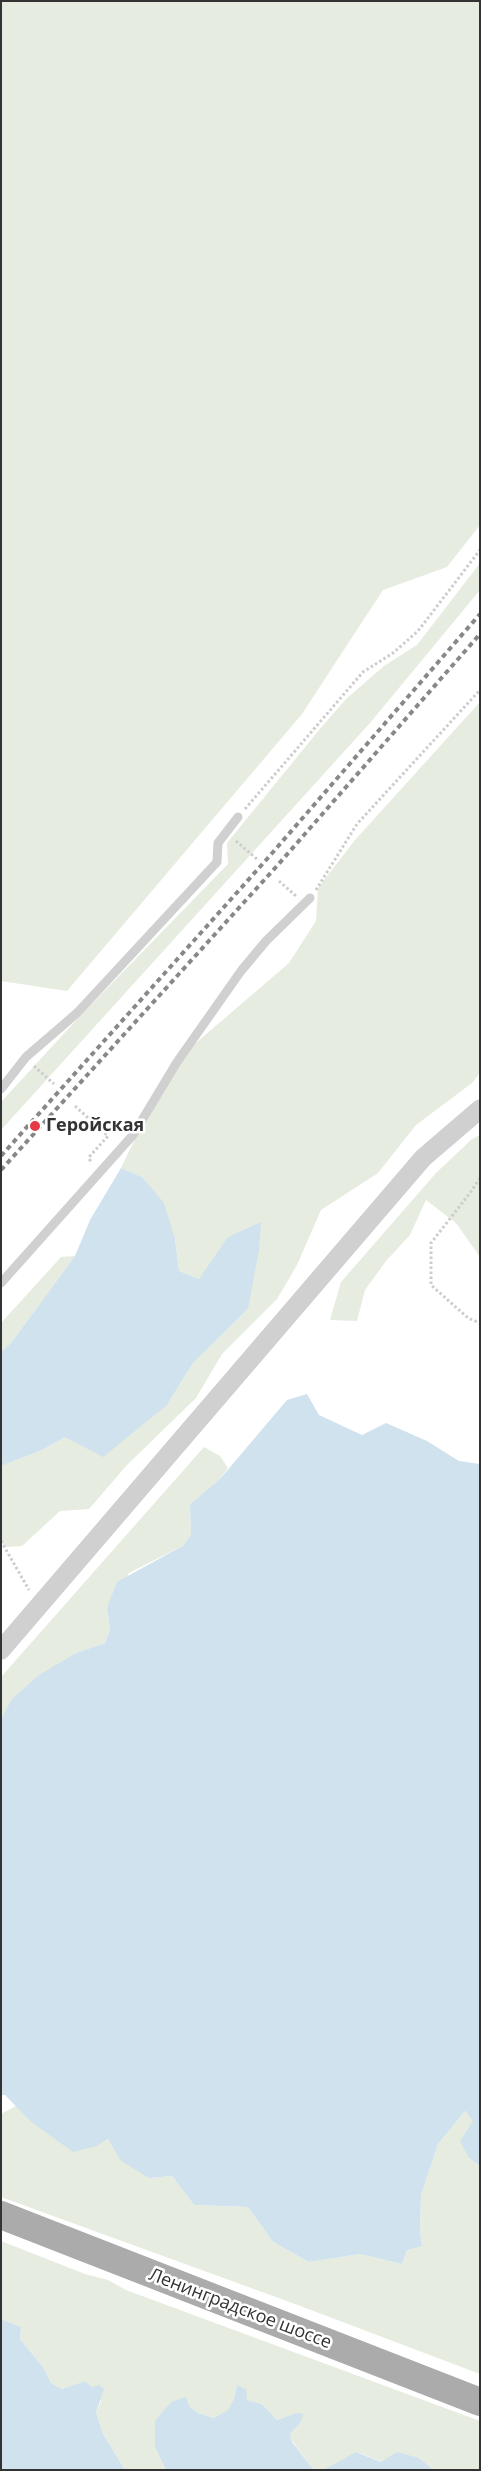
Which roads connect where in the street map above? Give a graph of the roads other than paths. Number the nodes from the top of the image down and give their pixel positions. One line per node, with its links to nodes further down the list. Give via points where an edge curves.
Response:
1 (238, 817): 3 (lane, via 218,843 217,862 77,1013 26,1057)
2 (310, 898): 5 (lane, via 241,970 177,1062 133,1135)
3 (1, 1089)
4 (480, 1109): 6 (street, via 423,1158)
5 (1, 1283)
6 (1, 1650)
7 (1, 2215): 8 (main road, Ленинградское шоссе)
8 (480, 2402)

